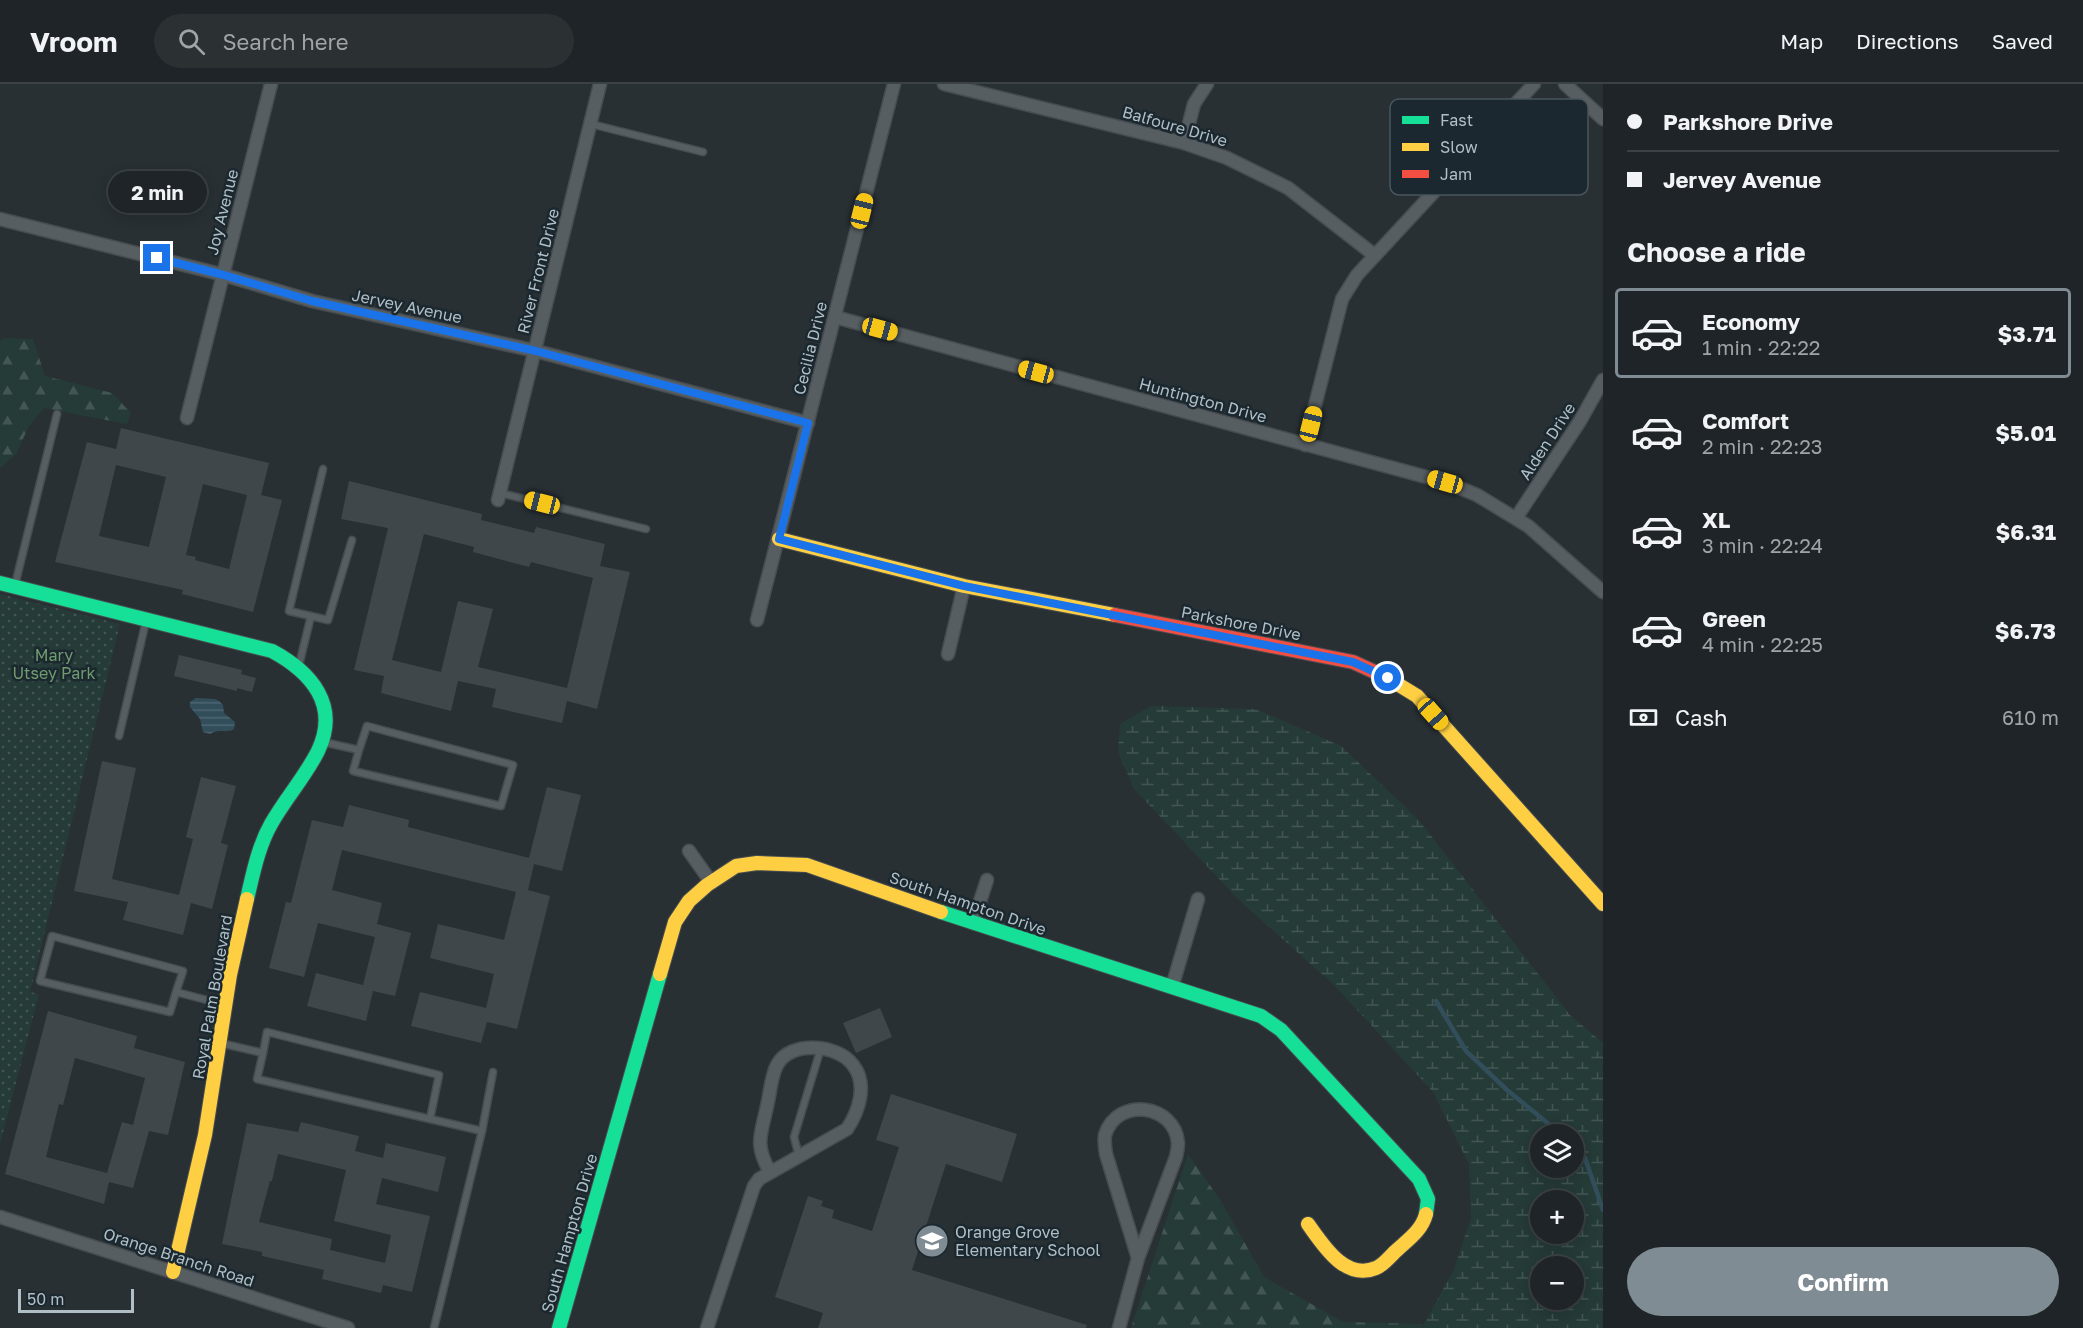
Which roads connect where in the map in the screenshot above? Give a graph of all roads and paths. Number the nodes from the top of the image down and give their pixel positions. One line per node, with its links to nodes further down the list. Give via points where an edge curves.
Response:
1 (270, 84): 18 (street, Joy Avenue)
2 (600, 84): 12 (street, River Front Drive)
3 (894, 84): 19 (street, Cecilia Drive)
4 (944, 84): 13 (street, Balfoure Drive)
5 (1207, 84): 13 (street, via 1194,104)
6 (1534, 84): 8 (street)
7 (1565, 84): 9 (street)
8 (1520, 99)
9 (1581, 99)
10 (1588, 105): 11 (street)
11 (1603, 119)
12 (591, 124): 14 (lane); 20 (street, River Front Drive)
13 (1184, 143): 17 (street, Balfoure Drive, via 1227,158 1288,188)
14 (703, 152)
15 (1429, 195): 17 (street)
16 (0, 219): 18 (street, Jervey Avenue)
17 (1373, 254): 25 (street, via 1342,299)
18 (224, 275): 20 (street, Jervey Avenue, via 312,301); 23 (street, Joy Avenue)
19 (835, 317): 24 (street, Cecilia Drive); 25 (street, Huntington Drive)
20 (536, 351): 24 (street, Jervey Avenue); 27 (street, River Front Drive)
21 (1603, 380): 28 (street, Alden Drive)
22 (57, 414): 34 (lane)
23 (187, 418)
24 (808, 423): 30 (street, Cecilia Drive)
25 (1305, 445): 28 (street, Huntington Drive, via 1445,482)
26 (323, 469): 36 (lane, via 289,611)
27 (499, 496): 29 (lane)
28 (1516, 518): 35 (street, Huntington Drive)
29 (646, 529)
30 (779, 539): 33 (street, Parkshore Drive); 38 (street, Cecilia Drive)
31 (352, 540): 36 (lane, via 328,620)
32 (0, 583): 34 (street, Royal Palm Boulevard)
33 (964, 586): 39 (street); 48 (street, Parkshore Drive, via 1353,662 1388,678 1417,696)
34 (15, 587): 37 (street, Royal Palm Boulevard)
35 (1603, 592)
36 (311, 616): 40 (lane)
37 (146, 620): 40 (street, Royal Palm Boulevard, via 272,651); 41 (lane)
38 (757, 620)
39 (948, 654)
40 (299, 668): 42 (street, Royal Palm Boulevard, via 319,695 326,717)
41 (119, 736)
42 (322, 741): 43 (lane); 52 (street, Royal Palm Boulevard, via 263,839 234,951)
43 (359, 750): 43 (lane, via 353,771 501,806 513,765 367,726)
44 (689, 851): 46 (street)
45 (987, 880): 49 (street)
46 (711, 882): 49 (street, South Hampton Drive, via 736,866 757,862 807,865); 67 (street, South Hampton Drive, via 689,901 675,922)
47 (1198, 898): 50 (street)
48 (1603, 904)
49 (973, 923): 50 (street, South Hampton Drive)
50 (1172, 987): 62 (street, South Hampton Drive, via 1261,1016 1281,1030 1419,1179 1428,1199 1426,1217 1418,1231 1377,1268 1361,1270 1346,1266 1326,1249)
51 (176, 992): 51 (lane, via 170,1012 40,981 52,936 183,971); 52 (lane)
52 (226, 1005): 53 (street, Royal Palm Boulevard)
53 (220, 1043): 55 (lane); 64 (street, Royal Palm Boulevard, via 205,1135)
54 (821, 1048): 59 (lane, via 794,1137); 59 (street, via 853,1064 860,1080 861,1098 848,1129); 60 (street, via 797,1049 776,1066 759,1143)
55 (263, 1053): 57 (lane, via 257,1079); 57 (lane, via 267,1032 440,1075)
56 (493, 1072): 58 (lane)
57 (430, 1119): 58 (lane)
58 (482, 1131): 66 (lane)
59 (799, 1155): 60 (street)
60 (770, 1172): 68 (street, via 754,1186)
61 (0, 1217): 64 (street, Orange Branch Road)
62 (1308, 1224)
63 (1138, 1258): 63 (street, via 1178,1143 1175,1132 1158,1114 1131,1109 1110,1124 1104,1137); 69 (street)
64 (173, 1272): 65 (street, Orange Branch Road)
65 (348, 1328)
66 (434, 1328)
67 (559, 1328)
68 (708, 1328)
69 (1119, 1328)

